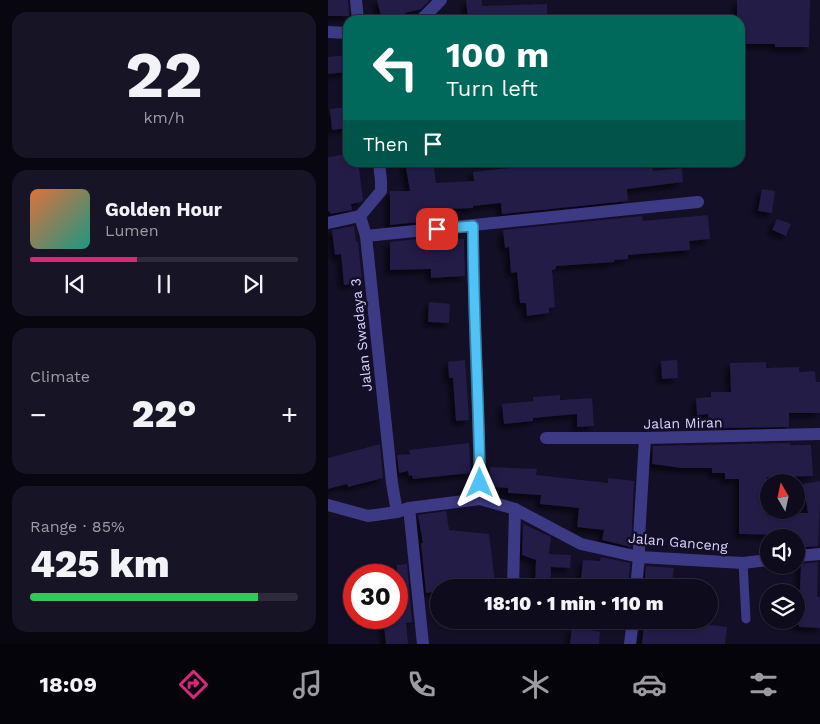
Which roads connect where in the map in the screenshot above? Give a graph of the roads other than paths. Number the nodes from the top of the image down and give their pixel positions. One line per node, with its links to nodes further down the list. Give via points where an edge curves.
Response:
1 (356, 0): 3 (street)
2 (441, 0): 4 (street)
3 (358, 15)
4 (426, 15)
5 (328, 32): 6 (street)
6 (343, 33)
7 (380, 167): 9 (street, via 381,191)
8 (698, 202): 11 (street)
9 (360, 216): 10 (street); 12 (street, Jalan Swadaya 3)
10 (328, 223)
11 (473, 226): 12 (street); 16 (street)
12 (366, 236): 19 (street, Jalan Swadaya 3, via 391,473)
13 (820, 434): 15 (street, Jalan Miran)
14 (546, 438): 15 (street, Jalan Miran)
15 (645, 438): 22 (street)
16 (480, 499): 18 (street, Jalan Ganceng); 19 (street, Jalan Ganceng)
17 (328, 504): 19 (street, Jalan Ganceng, via 368,516)
18 (514, 508): 22 (street, Jalan Ganceng, via 581,544); 25 (street)
19 (403, 510): 29 (street, Jalan Swadaya 3)
20 (820, 554): 21 (street)
21 (805, 555)
22 (640, 556): 24 (street, Jalan Ganceng); 26 (street)
23 (760, 561): 24 (street, Jalan Ganceng)
24 (743, 563): 27 (lane)
25 (513, 579)
26 (637, 579)
27 (746, 619)
28 (632, 629): 30 (street)
29 (423, 644)
30 (630, 644)

